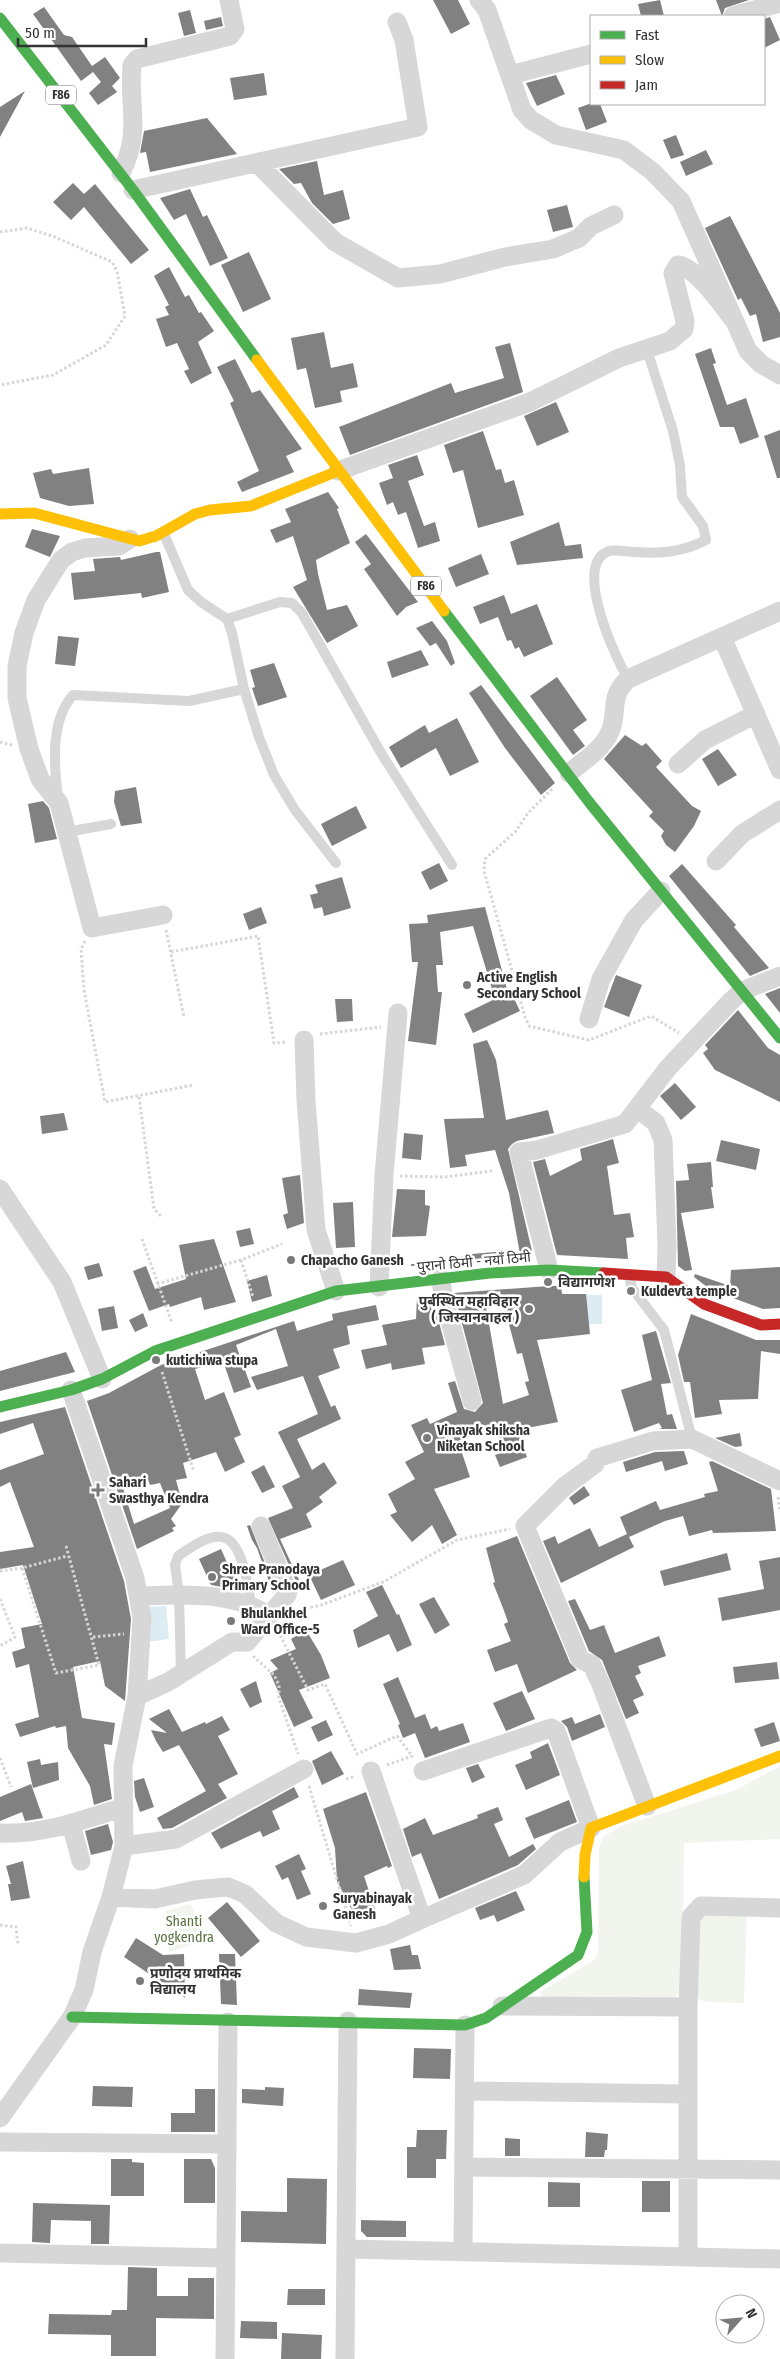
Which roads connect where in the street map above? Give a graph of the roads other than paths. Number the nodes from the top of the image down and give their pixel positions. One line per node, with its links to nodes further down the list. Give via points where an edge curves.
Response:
1 (229, 0): 10 (street, via 235,29 230,36 138,59 132,65 134,136 131,154)
2 (479, 0): 8 (street, via 487,10)
3 (780, 3): 4 (street)
4 (737, 15)
5 (0, 18): 10 (main road, F86)
6 (397, 22): 9 (street, via 404,40 418,127)
7 (590, 54): 8 (street)
8 (510, 75): 13 (street, via 522,110 540,127 556,135 624,150 671,189 681,201)
9 (257, 162): 11 (street); 12 (street, via 335,242 398,278 440,274 560,247)
10 (121, 174): 11 (main road, F86)
11 (133, 190): 16 (main road, F86)
12 (614, 215)
13 (732, 318): 14 (street, via 709,288 684,266 678,265 673,273 683,305 684,329 670,341); 15 (street, via 748,350 761,364)
14 (646, 347): 16 (street, via 530,402); 23 (lane, via 673,432 682,497 703,526 706,540 664,554 610,550 598,558 593,571 596,596 610,641)
15 (780, 375)
16 (338, 471): 18 (main road, via 251,506 204,511); 28 (main road, F86)
17 (0, 514): 19 (main road, via 34,513)
18 (163, 533): 19 (main road, via 150,540); 21 (lane, via 188,590)
19 (130, 539): 29 (street, via 119,546 85,548 61,560 36,600 24,633 17,666 17,698 40,779)
20 (780, 611): 22 (street)
21 (227, 619): 24 (lane); 35 (lane, via 280,602 292,603 302,613 381,752)
22 (722, 636): 23 (street); 25 (street)
23 (628, 679): 28 (street, via 616,694 610,731 602,745)
24 (244, 689): 29 (lane, via 189,701 73,695 67,702 56,737 54,769); 34 (lane, via 274,775 295,810)
25 (756, 714): 26 (street, via 705,740); 27 (street)
26 (678, 764)
27 (780, 770)
28 (569, 773): 36 (main road, F86)
29 (59, 803): 32 (street)
30 (780, 810): 33 (street, via 747,830)
31 (112, 824): 32 (lane)
32 (67, 832): 37 (street, via 92,928)
33 (716, 861)
34 (336, 863)
35 (452, 865)
36 (661, 891): 39 (main road, F86); 41 (street, via 634,920 601,979)
37 (163, 915)
38 (780, 976): 39 (street)
39 (742, 991): 42 (main road, F86); 44 (street, via 691,1041)
40 (398, 1019): 50 (street, via 384,1175)
41 (589, 1019)
42 (780, 1038)
43 (304, 1040): 51 (street, via 316,1230)
44 (638, 1109): 46 (street, via 625,1124 537,1150 519,1152); 48 (street, via 656,1123 662,1140)
45 (0, 1189): 53 (street, via 62,1282)
46 (549, 1270): 47 (main road, पुरानो ठिमी - नयाँ ठिमी); 49 (main road, पुरानो ठिमी - नयाँ ठिमी)
47 (629, 1275): 48 (main road, पुरानो ठिमी - नयाँ ठिमी); 57 (lane, via 632,1288 664,1330)
48 (666, 1277): 52 (main road, via 704,1304 761,1326)
49 (441, 1279): 50 (main road, पुरानो ठिमी - नयाँ ठिमी); 55 (street)
50 (379, 1287): 51 (main road, पुरानो ठिमी - नयाँ ठिमी)
51 (336, 1292): 53 (main road, पुरानो ठिमी - नयाँ ठिमी, via 155,1351)
52 (780, 1324)
53 (102, 1379): 54 (main road, पुरानो ठिमी - नयाँ ठिमी)
54 (71, 1390): 56 (main road, पुरानो ठिमी - नयाँ ठिमी); 61 (street, via 135,1578)
55 (472, 1400)
56 (0, 1407)
57 (692, 1439): 58 (street); 70 (street, via 653,1441 598,1458 525,1526 580,1659 592,1666 600,1682)
58 (780, 1481)
59 (261, 1526): 63 (street, via 288,1591)
60 (179, 1595): 61 (street); 62 (street, via 205,1596); 62 (lane, via 175,1565 178,1556 211,1538 222,1537 235,1547 246,1572); 64 (lane)
61 (138, 1596): 65 (street, via 142,1633)
62 (251, 1606): 63 (street)
63 (272, 1621): 64 (street, via 247,1642 232,1642)
64 (181, 1674): 65 (street)
65 (137, 1696): 71 (street, via 123,1766)
66 (780, 1756): 70 (main road, via 736,1777)
67 (304, 1769): 75 (street, via 176,1839)
68 (424, 1770): 73 (street, via 551,1728 556,1731)
69 (372, 1771): 79 (street)
70 (647, 1806): 73 (main road)
71 (124, 1807): 72 (street); 75 (street)
72 (71, 1824): 74 (street, via 26,1834); 76 (street)
73 (591, 1828): 79 (street, via 560,1842 524,1875); 80 (main road, via 585,1856 585,1946 578,1955)
74 (0, 1833)
75 (124, 1846): 77 (street)
76 (81, 1861)
77 (111, 1897): 79 (street, via 155,1899 228,1887 245,1894 276,1923 306,1937 356,1943 389,1934); 82 (street, via 92,1952 84,1990)
78 (780, 1908): 81 (street, via 701,1906 695,1910 691,1917)
79 (422, 1919)
80 (502, 2006): 81 (street); 85 (main road, via 486,2018)
81 (688, 2007): 87 (street)
82 (72, 2017): 84 (main road); 88 (street)
83 (348, 2021): 84 (main road); 85 (main road); 94 (street)
84 (228, 2022): 90 (street)
85 (465, 2025): 86 (street)
86 (465, 2091): 87 (street); 91 (street)
87 (688, 2094): 92 (street)
88 (1, 2116)
89 (0, 2142): 90 (street)
90 (227, 2144): 98 (street)
91 (464, 2167): 92 (street); 95 (street)
92 (688, 2169): 93 (street); 97 (street)
93 (780, 2170)
94 (346, 2249): 95 (street); 101 (street)
95 (463, 2250): 97 (street)
96 (0, 2253): 98 (street)
97 (688, 2256): 99 (street)
98 (225, 2258): 100 (street)
99 (780, 2259)
100 (225, 2359)
101 (345, 2359)

